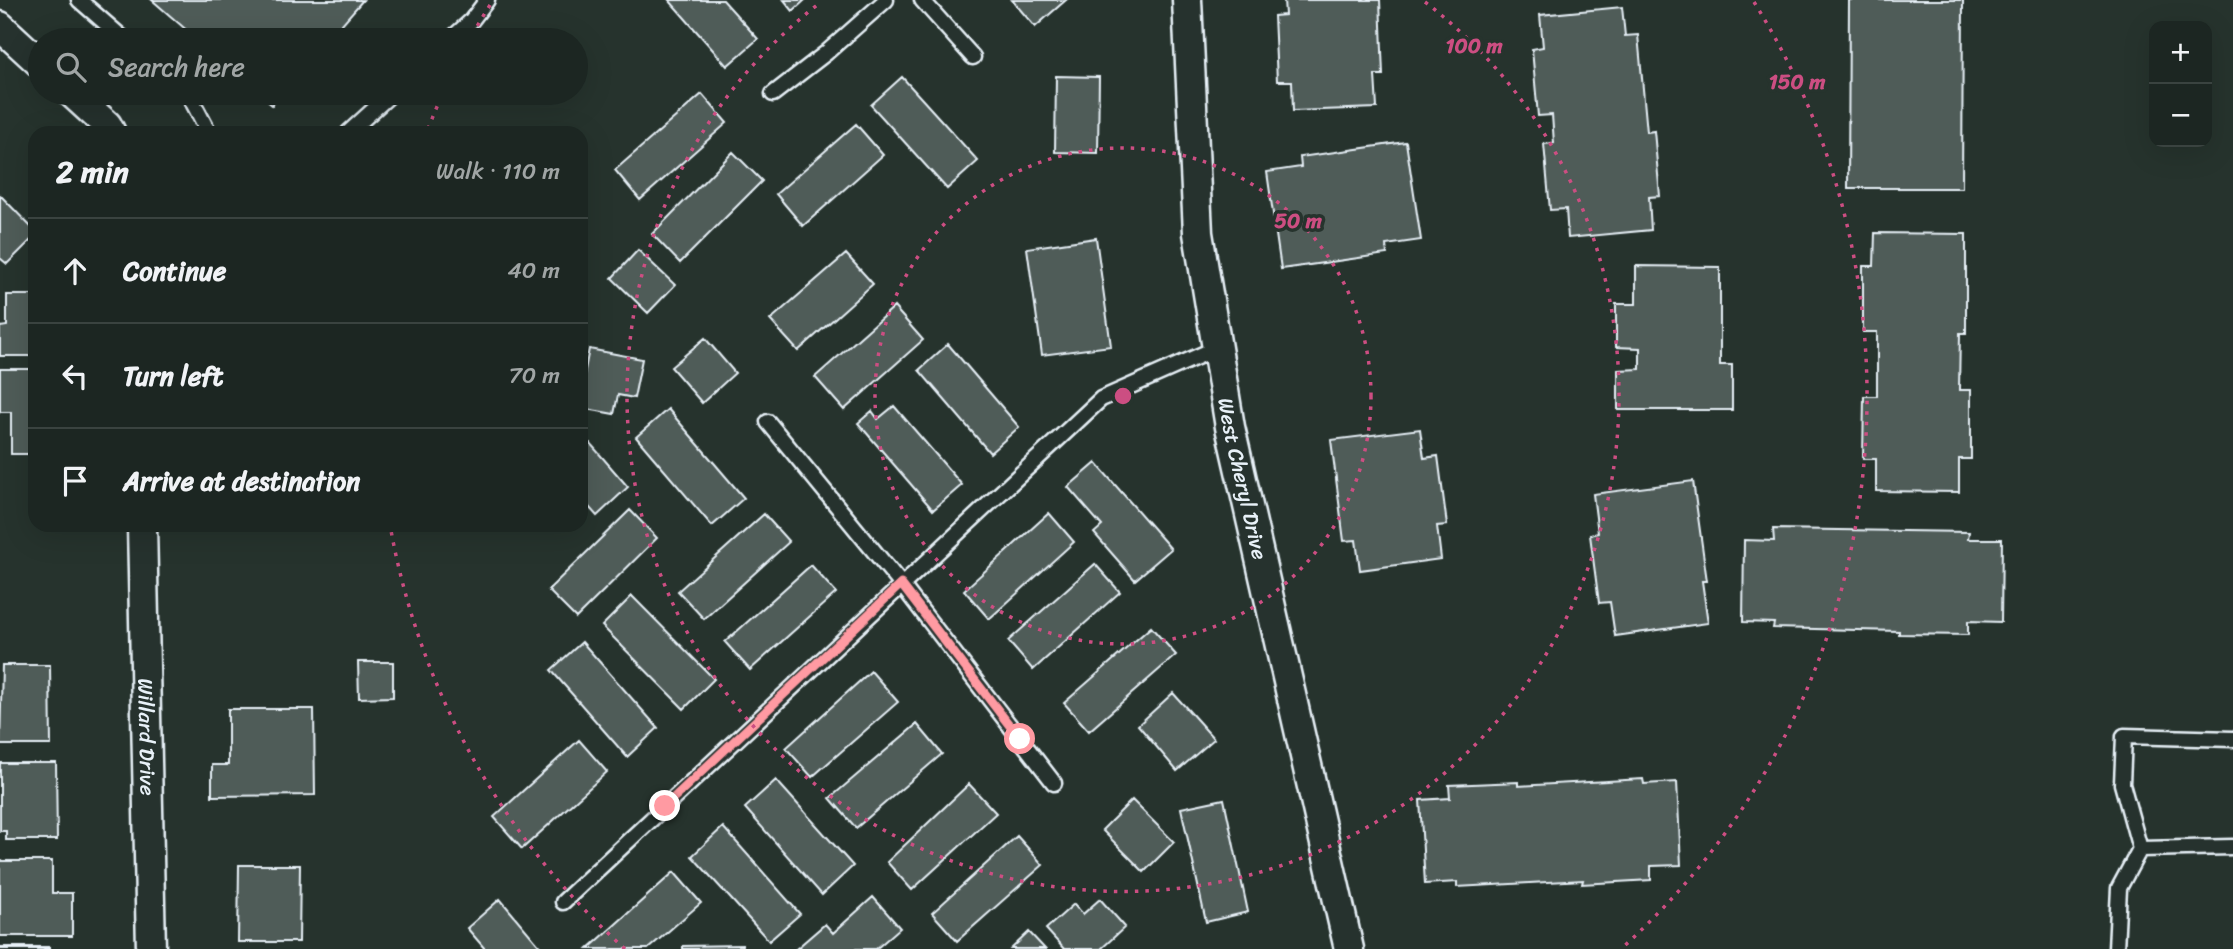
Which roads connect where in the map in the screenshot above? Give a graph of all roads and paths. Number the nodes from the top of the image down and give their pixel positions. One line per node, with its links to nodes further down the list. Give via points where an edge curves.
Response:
1 (79, 0): 7 (lane)
2 (487, 0): 8 (lane)
3 (886, 0): 11 (lane)
4 (922, 0): 10 (lane)
5 (1187, 0): 18 (street, West Cheryl Drive, via 1198,233)
6 (0, 26): 9 (street)
7 (111, 28)
8 (463, 28)
9 (28, 52)
10 (973, 57)
11 (773, 94)
12 (85, 105): 15 (street)
13 (194, 105): 16 (lane)
14 (379, 105): 17 (lane)
15 (108, 126)
16 (205, 126)
17 (356, 126)
18 (1217, 348): 21 (lane, via 1101,399); 28 (street, West Cheryl Drive, via 1230,427)
19 (768, 422): 21 (lane)
20 (142, 532): 27 (street, Willard Drive)
21 (901, 584): 23 (lane); 26 (lane)
22 (2233, 740): 25 (lane, via 2124,736 2122,784)
23 (1054, 783)
24 (2233, 847): 25 (lane)
25 (2140, 849): 29 (lane, via 2119,888)
26 (563, 902)
27 (151, 949)
28 (1349, 949)
29 (2116, 949)

